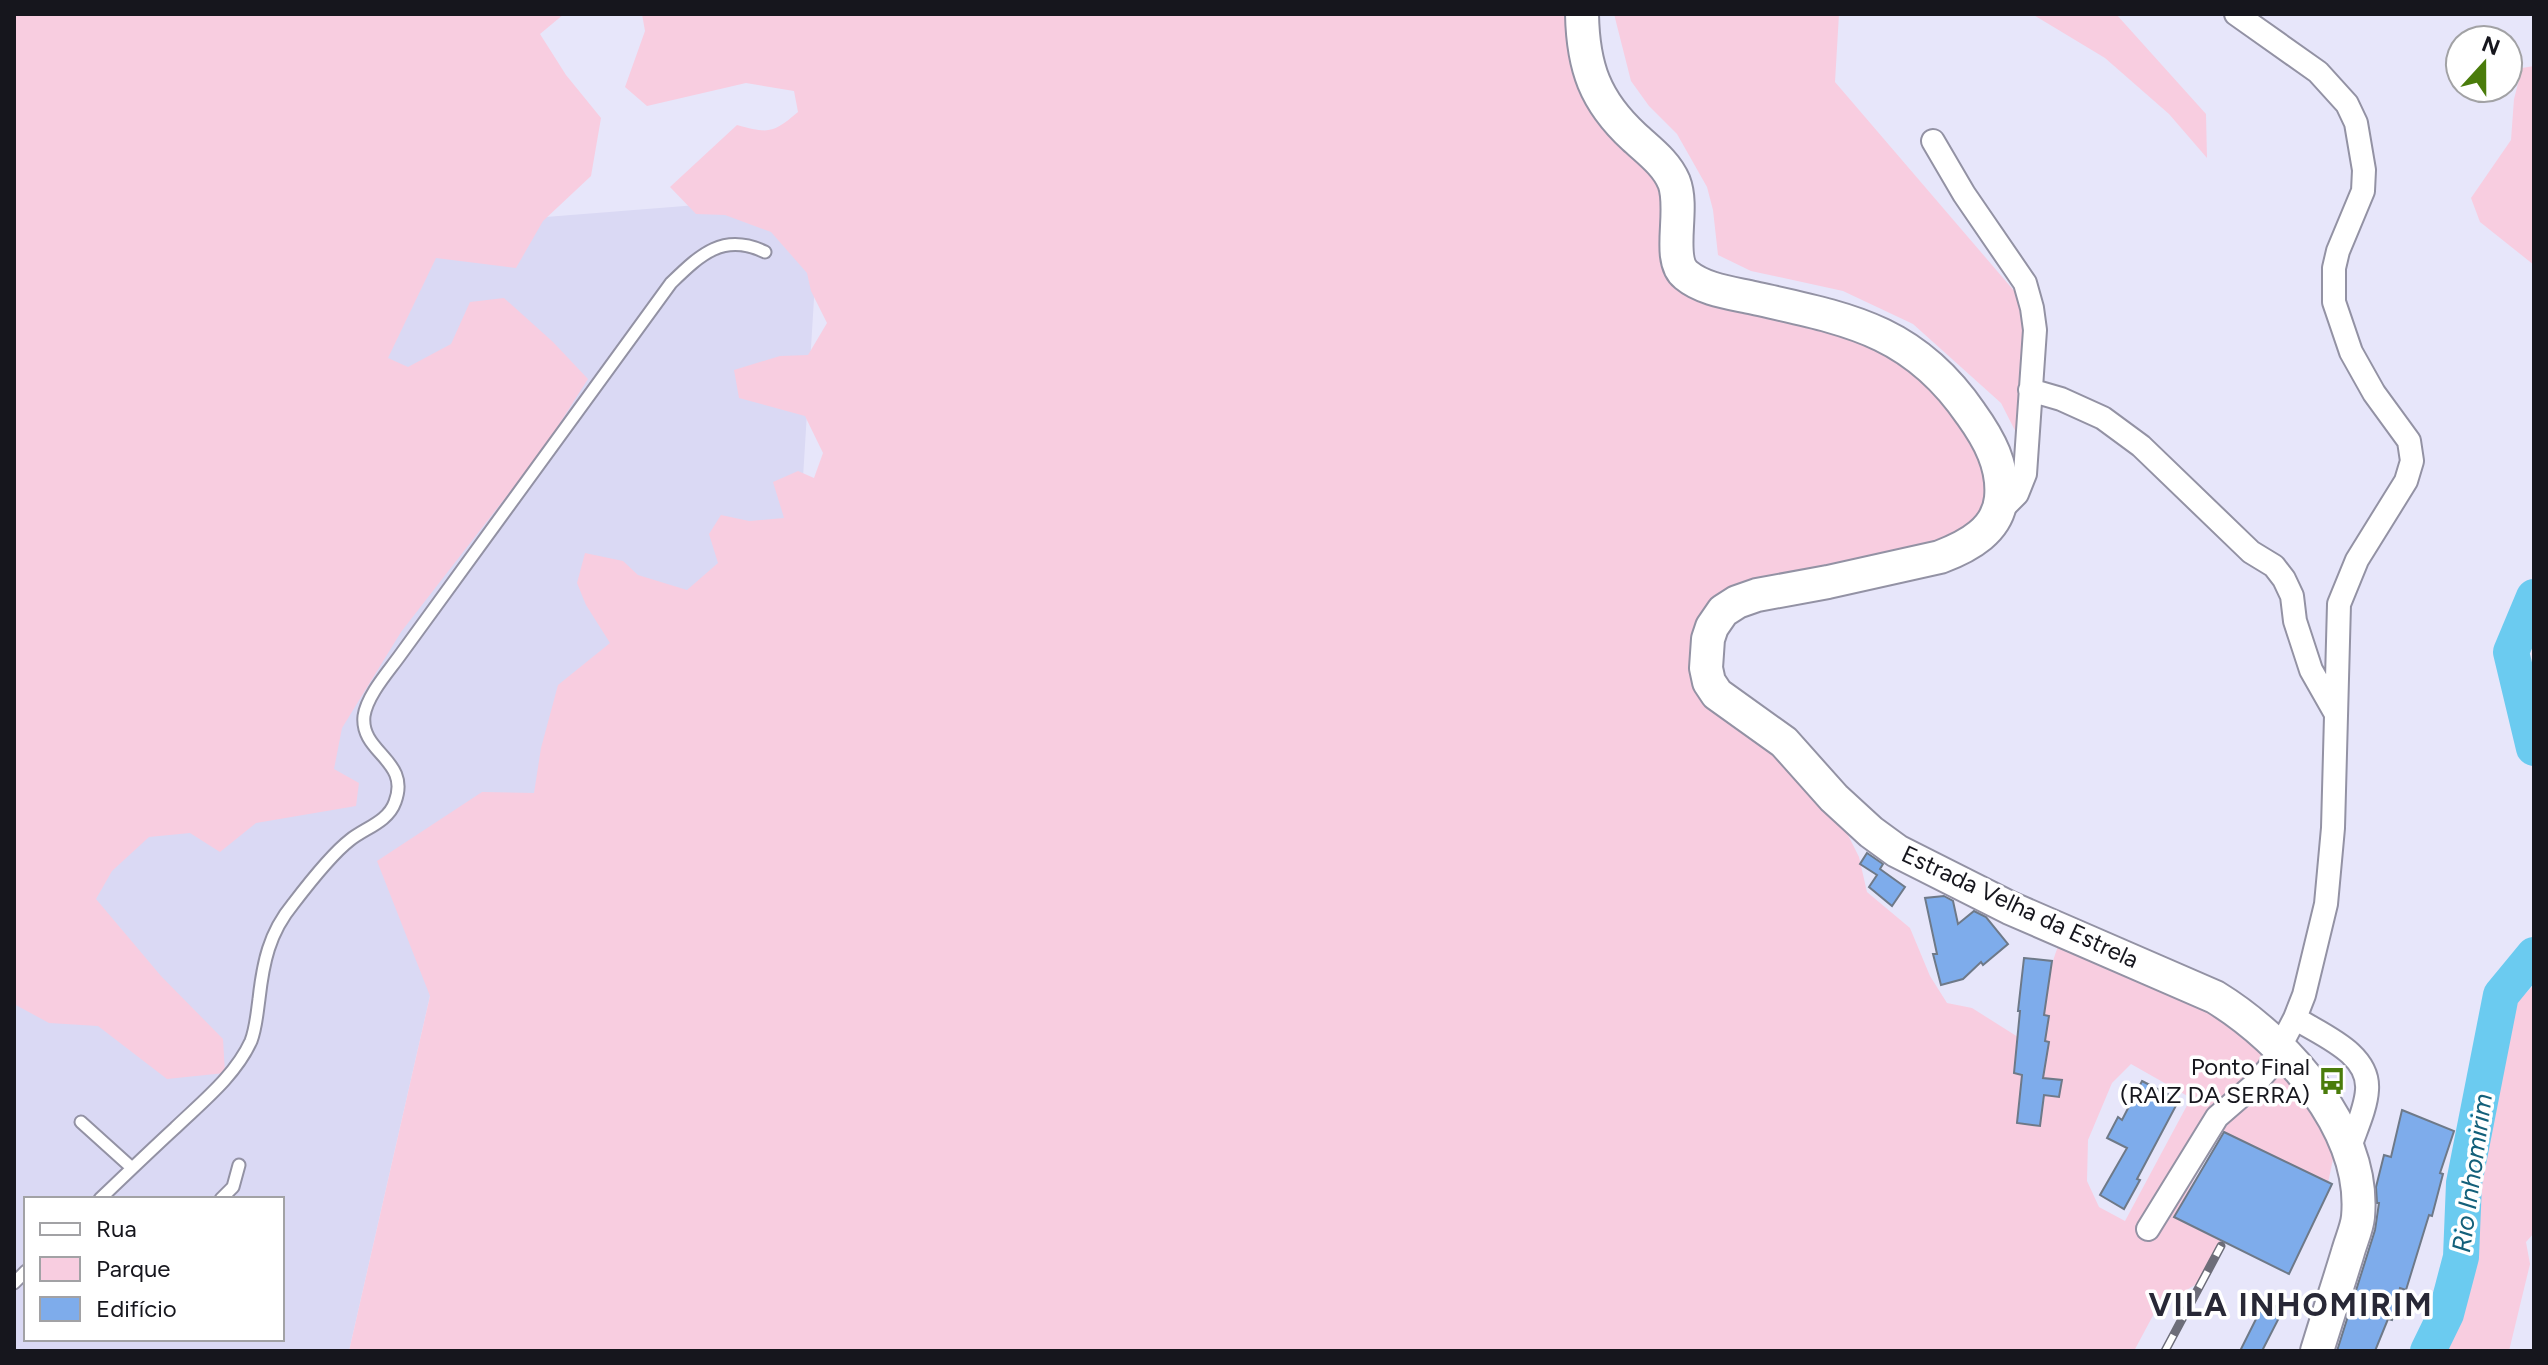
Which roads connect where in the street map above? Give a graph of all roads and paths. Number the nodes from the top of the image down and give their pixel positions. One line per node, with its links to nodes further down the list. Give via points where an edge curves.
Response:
1 (1582, 14): 6 (main road, via 1586,62 1599,95 1673,181 1679,206 1676,257 1685,275 1712,288 1845,319 1902,345 1958,394 1980,426 2001,474)
2 (2236, 14): 7 (street, via 2318,72 2347,104 2356,123 2363,191 2338,251 2334,302 2351,352 2412,447 2409,475 2357,560 2339,604)
3 (1933, 141): 5 (street, via 2025,283 2035,330)
4 (765, 252): 13 (lane, via 735,243 718,247 671,283 401,654 364,717 367,736 399,778 393,808 348,841 292,905 274,930 264,959 256,1020 244,1055 217,1088)
5 (2030, 390): 6 (street, via 2025,474 2017,494); 7 (street, via 2103,418 2141,446 2251,552 2274,566 2292,596 2311,670)
6 (2000, 511): 9 (main road, Estrada Velha da Estrela, via 1983,534 1940,557 1737,602 1712,627 1709,682 1717,694 1784,742 1834,798 1897,851 2010,908 2215,997)
7 (2337, 715): 8 (street, via 2326,904)
8 (2295, 1018): 9 (street); 11 (street, via 2349,1053 2362,1068 2367,1093)
9 (2280, 1047): 11 (main road, via 2330,1112); 16 (street, via 2262,1076 2217,1117)
10 (81, 1122): 13 (lane)
11 (2349, 1150): 17 (main road, via 2358,1218)
12 (239, 1165): 15 (lane, via 233,1187)
13 (132, 1168): 14 (lane)
14 (102, 1197)
15 (223, 1197)
16 (2148, 1229)
17 (2317, 1351)

